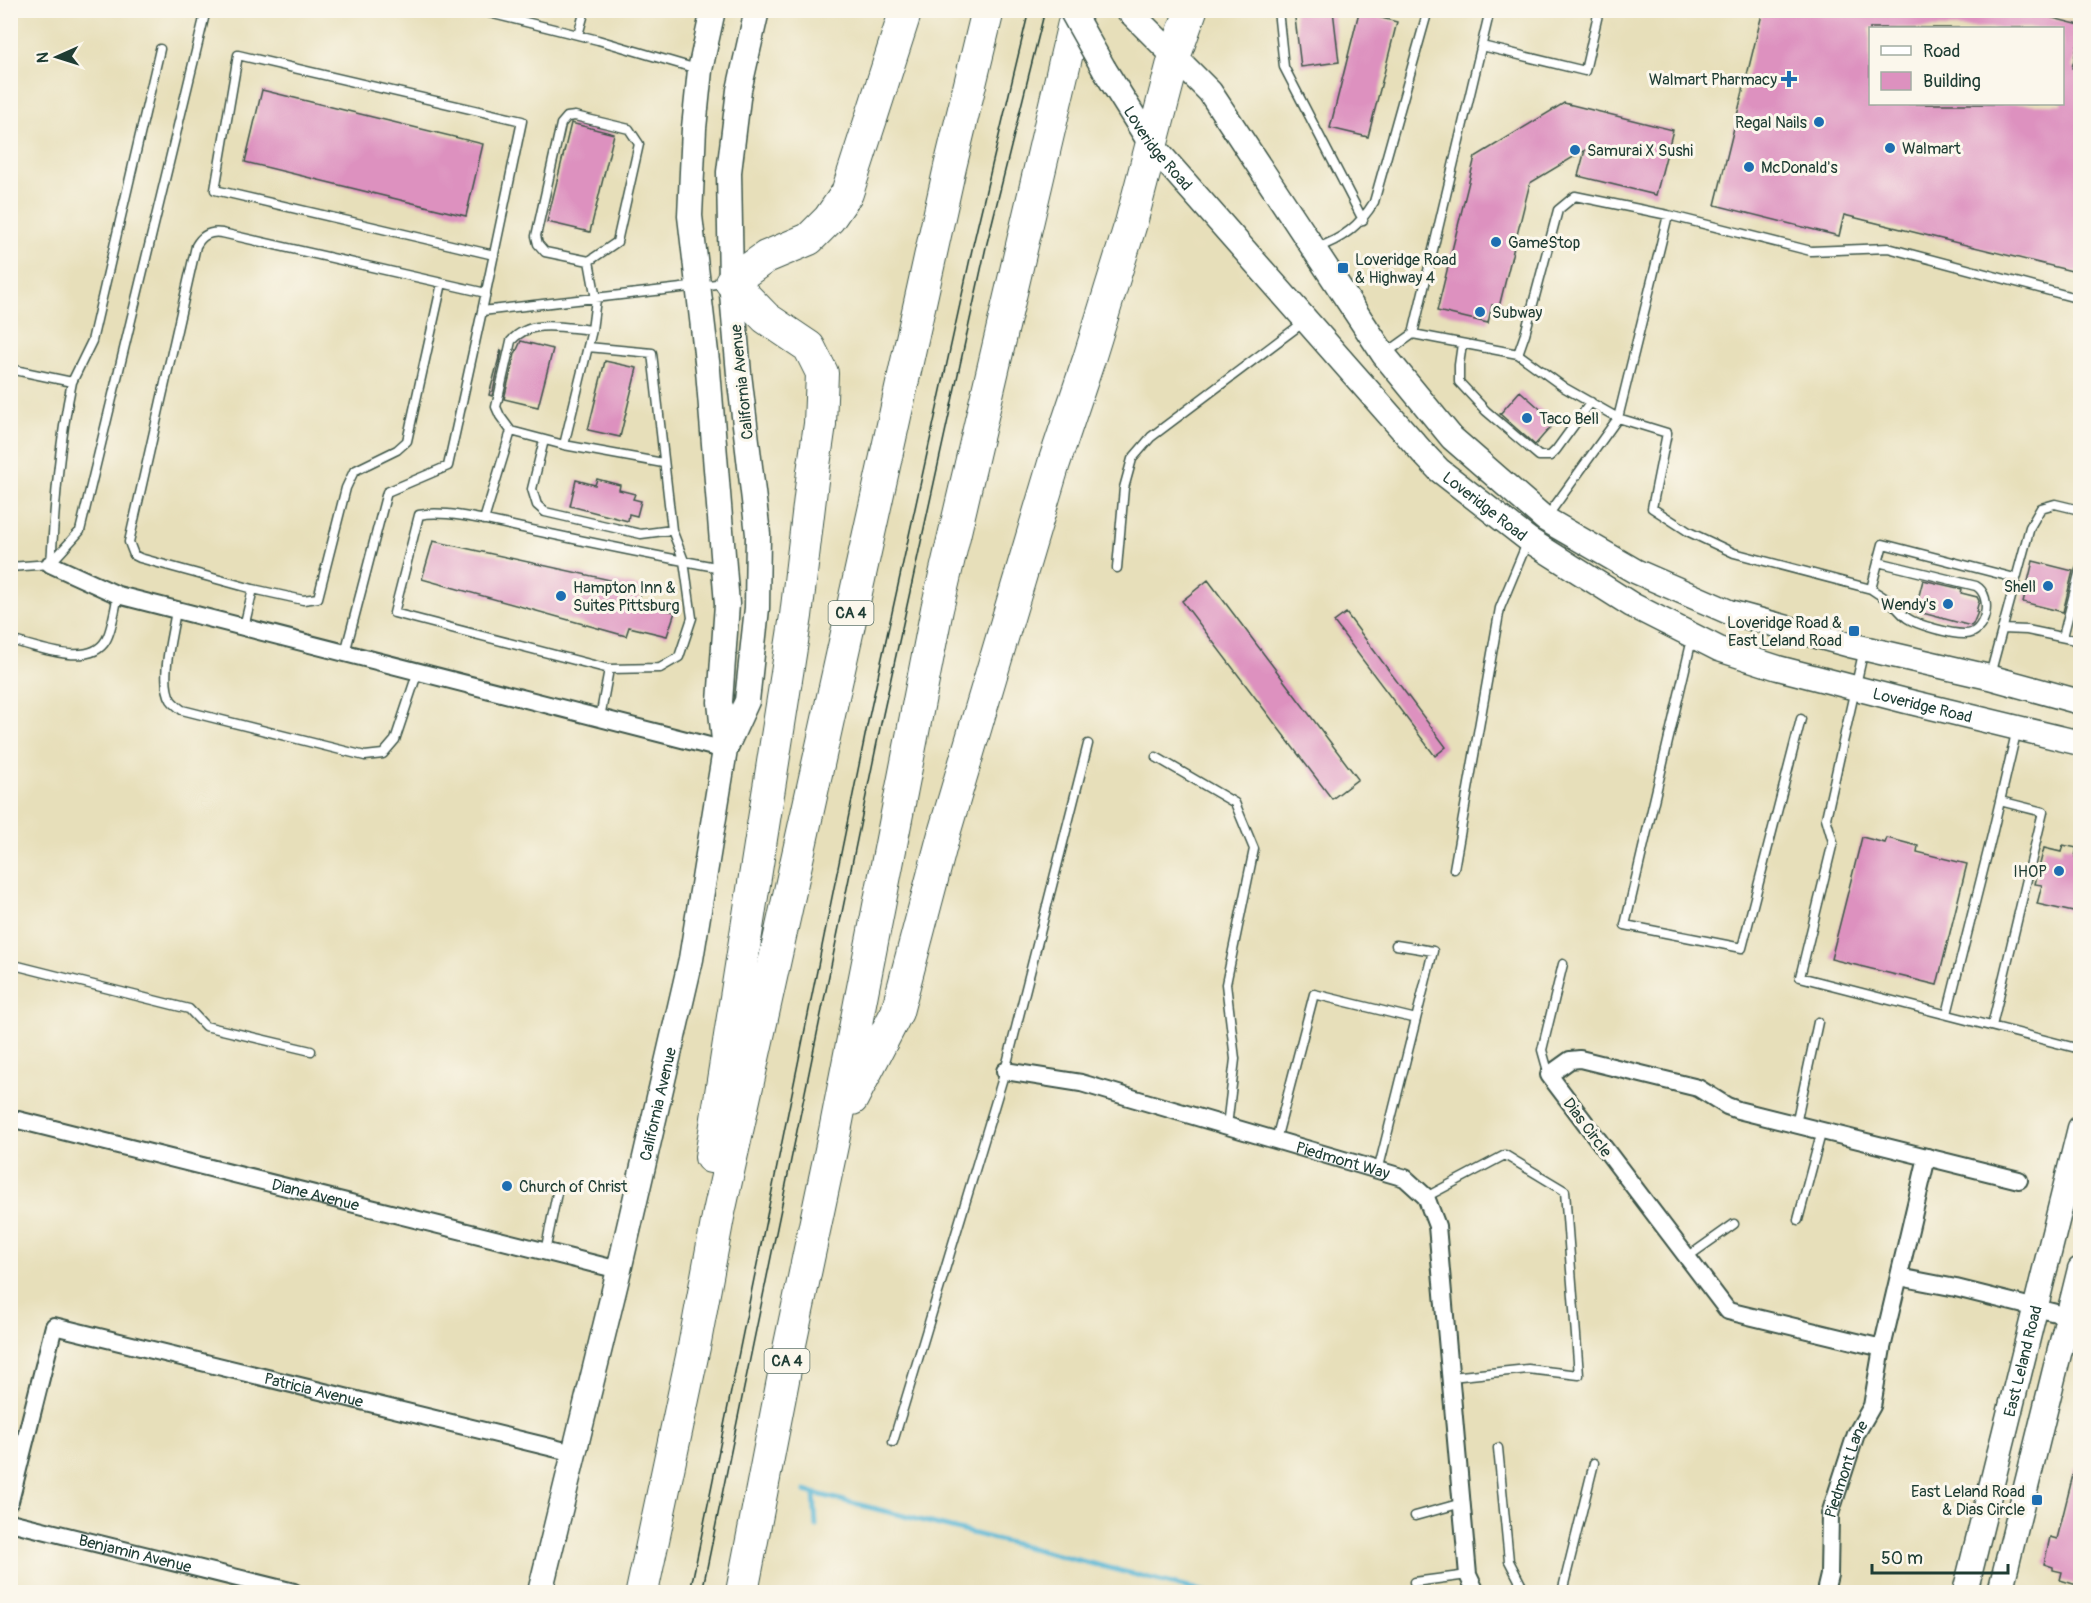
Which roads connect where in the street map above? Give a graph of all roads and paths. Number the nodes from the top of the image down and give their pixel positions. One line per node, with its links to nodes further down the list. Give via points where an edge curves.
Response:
1 (206, 10): 55 (lane, via 80,531)
2 (477, 10): 16 (lane)
3 (585, 10): 16 (lane)
4 (713, 10): 20 (main road, California Avenue)
5 (757, 10): 27 (main road, California Avenue, via 739,90 729,172)
6 (906, 10): 27 (highway, via 847,193 830,219 809,239 766,257)
7 (988, 10): 110 (highway, CA 4, via 950,166)
8 (1071, 10): 21 (main road, Loveridge Road, bridge)
9 (1077, 10): 103 (highway, CA 4, via 937,609)
10 (1128, 10): 19 (main road, Loveridge Road)
11 (1191, 10): 19 (highway)
12 (1278, 10): 23 (lane, via 1284,67)
13 (1428, 10): 23 (lane, via 1374,202)
14 (1490, 10): 17 (lane)
15 (1599, 10): 17 (lane, via 1585,70)
16 (578, 35): 20 (lane)
17 (1482, 46): 36 (lane)
18 (160, 49): 42 (lane, via 92,341)
19 (1175, 55): 21 (highway); 24 (main road, Loveridge Road, via 1210,92)
20 (700, 70): 29 (main road, California Avenue, via 690,216)
21 (1151, 144): 34 (main road, Loveridge Road); 103 (highway, via 1131,223 1054,463 945,830 897,1012)
22 (1668, 215): 32 (lane, via 1811,250 1888,248); 39 (lane, via 1575,196 1558,210); 44 (lane)
23 (1363, 220): 24 (lane, via 1332,243)
24 (1313, 250): 40 (main road, Loveridge Road)
25 (494, 255): 25 (lane, via 522,122 238,55 215,189); 30 (lane)
26 (589, 261): 26 (lane, via 617,242 639,144 629,129 575,116 567,117 561,124 536,236 545,252); 31 (lane)
27 (731, 282): 29 (lane); 83 (main road, California Avenue, via 758,534 757,598 747,701); 110 (highway, via 766,318 809,347 822,373 820,424 796,615 710,1165)
28 (442, 283): 30 (lane); 61 (lane, via 407,441 354,471 346,488 318,598 303,600); 61 (lane, via 222,233 210,233 199,240 129,542 134,555 140,558)
29 (697, 286): 31 (lane); 57 (main road, California Avenue)
30 (486, 293): 33 (lane)
31 (596, 299): 33 (lane); 35 (lane)
32 (2080, 299)
33 (482, 311): 72 (lane, via 448,466 387,492)
34 (1306, 320): 52 (main road, Loveridge Road, via 1439,470); 58 (lane, via 1151,437 1132,459 1124,488)
35 (592, 330): 38 (lane); 45 (lane, via 528,328 511,341 496,407)
36 (1413, 334): 37 (lane); 40 (lane)
37 (1462, 344): 39 (lane); 43 (lane, via 1458,371 1461,385 1535,454 1552,454)
38 (588, 347): 47 (lane); 48 (lane, via 652,353)
39 (1518, 354): 43 (lane)
40 (1384, 355): 52 (main road, Loveridge Road, via 1452,438)
41 (10, 369): 42 (lane)
42 (72, 382): 55 (lane, via 57,469)
43 (1591, 402): 44 (lane)
44 (1618, 418): 52 (lane); 62 (lane, via 1667,433 1652,508 1689,532 1734,553)
45 (511, 431): 46 (lane); 50 (lane)
46 (544, 440): 47 (lane); 51 (lane, via 532,489 537,505 545,512 641,534)
47 (564, 445): 48 (lane)
48 (663, 463): 51 (lane)
49 (2080, 510): 60 (lane, via 2055,504 2042,508 2030,527)
50 (484, 520): 53 (lane); 73 (lane, via 419,515 394,613)
51 (672, 530): 53 (lane)
52 (1537, 530): 67 (main road, Loveridge Road, via 1632,605); 71 (main road, Loveridge Road, via 1729,612); 86 (lane, via 1500,608)
53 (684, 561): 57 (lane); 73 (lane, via 692,618 679,657 660,668)
54 (1878, 562): 60 (lane, via 1883,544); 62 (lane); 62 (lane, via 1976,586 1986,600 1984,615 1978,629 1963,634 1909,620)
55 (51, 564): 56 (lane); 63 (street)
56 (10, 567)
57 (724, 568): 83 (main road, California Avenue, via 727,604 720,702)
58 (1117, 568)
59 (2080, 570): 68 (lane)
60 (2015, 578): 66 (lane)
61 (253, 589): 65 (lane)
62 (1871, 589)
63 (118, 595): 64 (street); 69 (lane, via 107,640 97,651 82,656)
64 (176, 610): 65 (street); 74 (lane, via 166,688 182,710 365,756 382,754 395,740)
65 (244, 627): 72 (street)
66 (2002, 629): 68 (lane); 75 (lane)
67 (1693, 636): 76 (main road, Loveridge Road, via 1719,649 1778,668); 79 (lane, via 1625,925 1742,948)
68 (2063, 637): 70 (lane)
69 (10, 640)
70 (2080, 641)
71 (1864, 648): 75 (main road, Loveridge Road); 76 (lane)
72 (345, 653): 74 (street)
73 (609, 669): 78 (lane)
74 (418, 672): 78 (street)
75 (1989, 677): 77 (main road, Loveridge Road)
76 (1855, 688): 80 (main road, Loveridge Road); 90 (lane, via 1826,818 1833,842 1800,976)
77 (2080, 702)
78 (600, 718): 83 (street)
79 (1801, 718)
80 (2017, 728): 81 (main road, Loveridge Road); 85 (lane)
81 (2080, 743)
82 (1088, 744): 96 (lane)
83 (725, 750): 116 (main road, California Avenue, via 691,959)
84 (1156, 757): 100 (lane, via 1235,804 1254,849 1226,984 1235,1059)
85 (2000, 801): 90 (lane); 93 (lane, via 2043,812)
86 (1454, 869)
87 (1396, 945): 91 (lane, via 1433,951)
88 (10, 964): 95 (lane, via 189,1010 205,1026)
89 (1563, 964): 97 (lane, via 1542,1050)
90 (1947, 1014): 93 (lane)
91 (1416, 1019): 104 (lane, via 1314,994); 106 (lane)
92 (1818, 1022): 99 (lane)
93 (1992, 1026): 94 (lane)
94 (2080, 1049)
95 (311, 1051)
96 (1005, 1071): 100 (street, Piedmont Way, via 1081,1083); 122 (lane)
97 (1549, 1075): 99 (street, via 1570,1060 1580,1059 1698,1088 1731,1108); 114 (street, Dias Circle)
98 (10, 1119): 113 (street, Diane Avenue)
99 (1796, 1124): 102 (street)
100 (1227, 1126): 104 (street, Piedmont Way)
101 (2080, 1128): 118 (main road, East Leland Road)
102 (1822, 1130): 105 (street); 111 (lane)
103 (836, 1131): 135 (highway, CA 4)
104 (1276, 1140): 106 (street, Piedmont Way)
105 (1927, 1157): 107 (street); 117 (street)
106 (1378, 1171): 109 (street, Piedmont Way, via 1406,1179)
107 (2019, 1180)
108 (558, 1188): 113 (lane)
109 (1426, 1197): 121 (street, Piedmont Way, via 1437,1226); 121 (lane, via 1505,1155 1565,1191 1579,1375 1528,1369)
110 (718, 1217): 134 (highway, CA 4)
111 (1798, 1220)
112 (1734, 1224): 114 (lane)
113 (545, 1252): 116 (street, Diane Avenue)
114 (1686, 1258): 120 (street, Dias Circle, via 1728,1311)
115 (2080, 1269): 119 (main road, East Leland Road)
116 (619, 1270): 124 (main road, California Avenue)
117 (1899, 1277): 118 (street); 120 (street)
118 (2036, 1308): 119 (street); 140 (main road, East Leland Road)
119 (2074, 1318): 141 (main road, East Leland Road)
120 (1882, 1348): 139 (street, Piedmont Lane, via 1872,1406 1856,1434 1830,1514)
121 (1451, 1377): 127 (street, Piedmont Way)
122 (893, 1442)
123 (1498, 1448): 137 (lane, via 1509,1561)
124 (573, 1453): 126 (street, Patricia Avenue, via 54,1326); 133 (main road, California Avenue)
125 (1594, 1463): 138 (lane)
126 (10, 1501)
127 (1462, 1503): 128 (lane); 130 (street, Piedmont Way)
128 (1415, 1516)
129 (10, 1522): 132 (street, Benjamin Avenue)
130 (1468, 1575): 131 (lane); 136 (street, Piedmont Way)
131 (1414, 1582)
132 (294, 1593)
133 (540, 1593)
134 (642, 1593)
135 (742, 1593)
136 (1476, 1593)
137 (1528, 1593)
138 (1562, 1593)
139 (1825, 1593)
140 (1965, 1593)
141 (2000, 1593)

